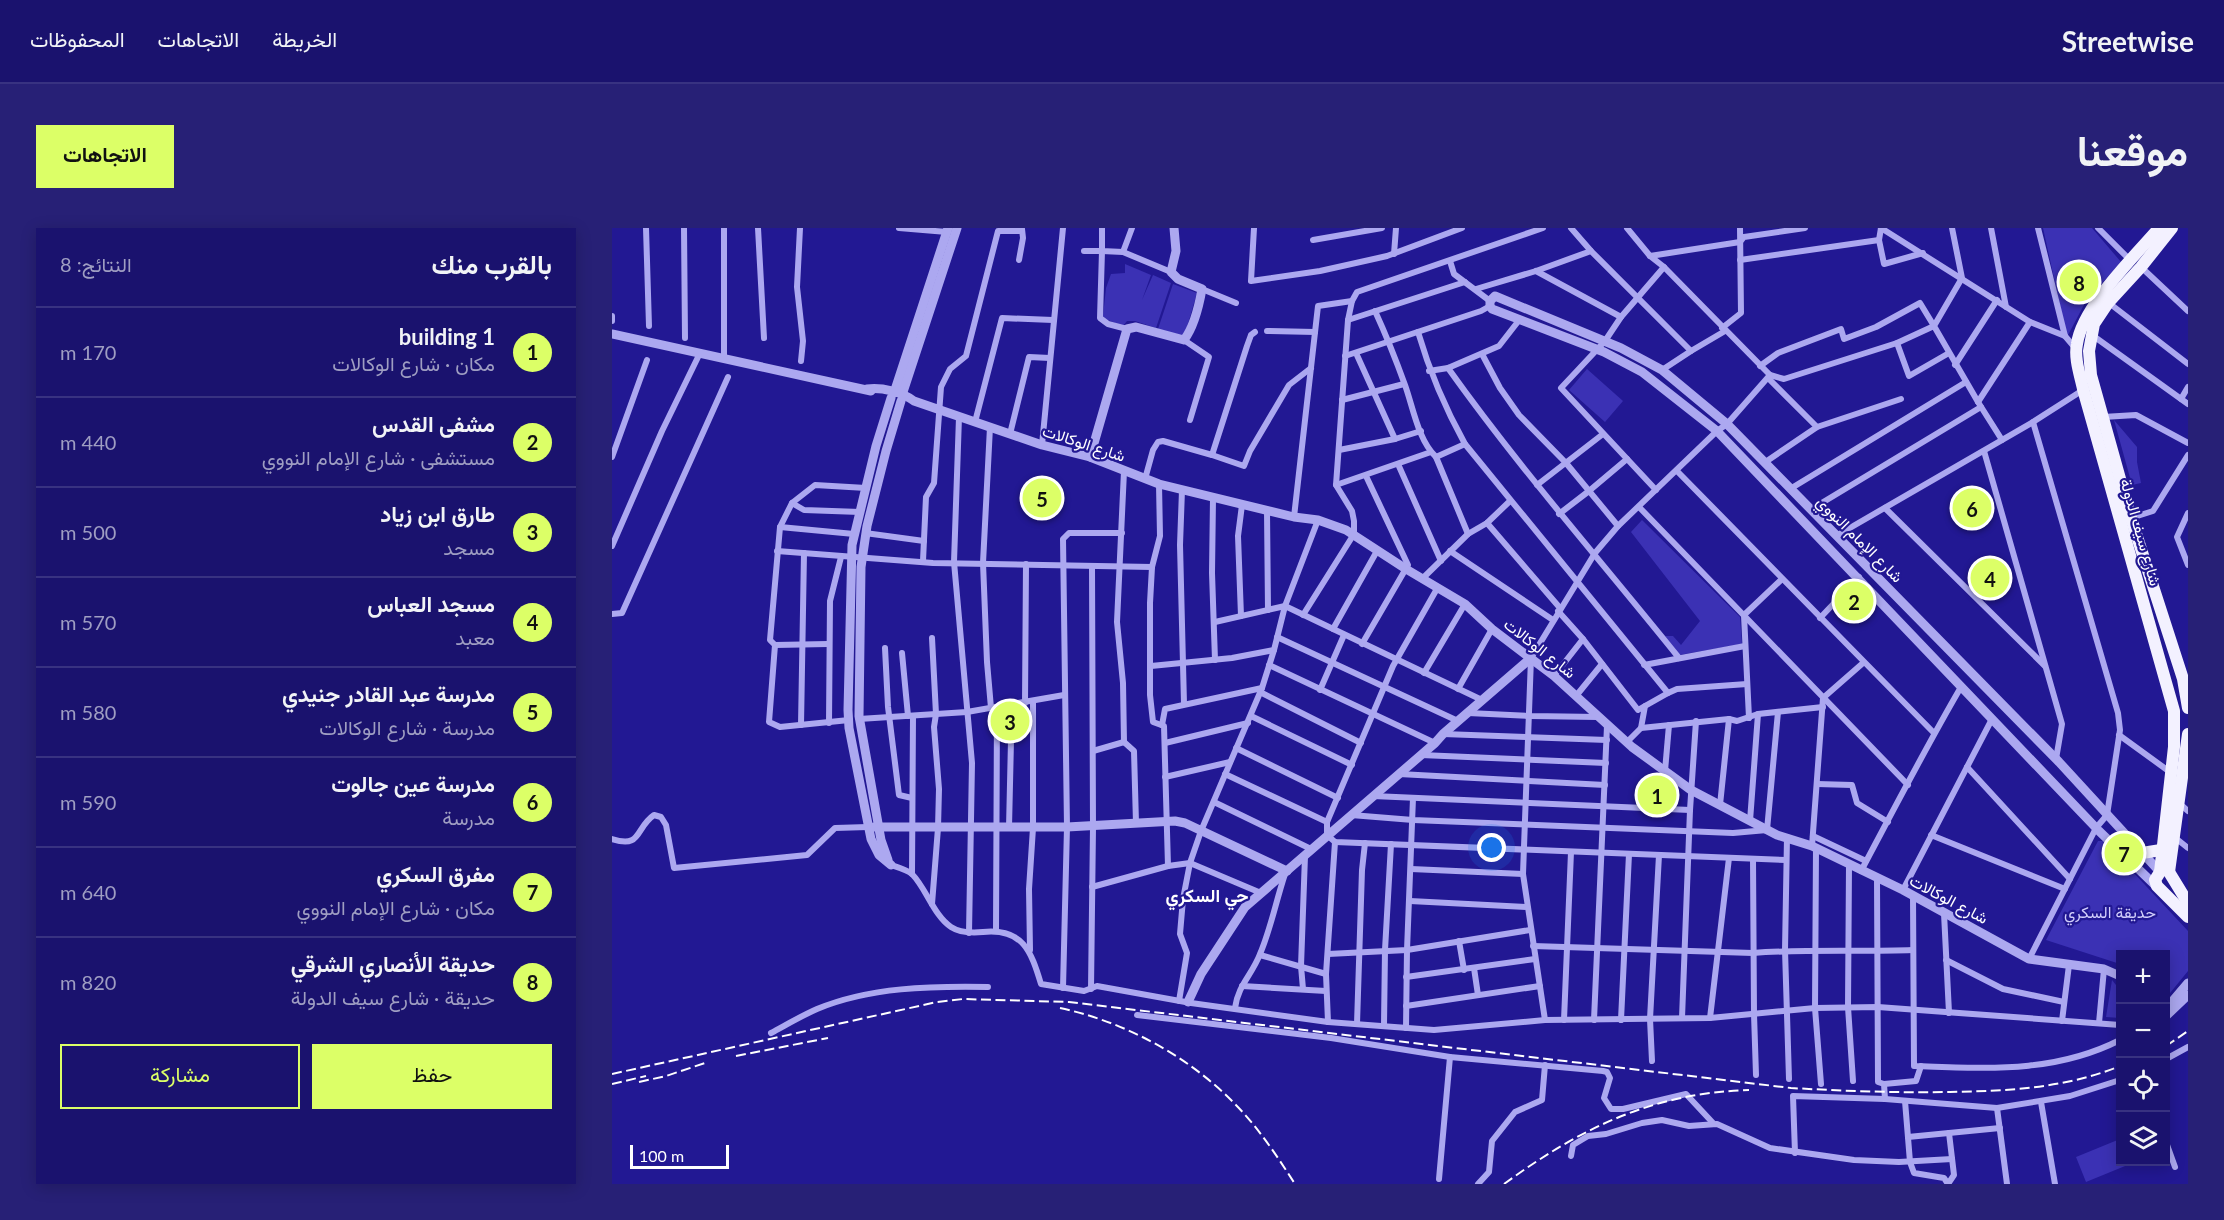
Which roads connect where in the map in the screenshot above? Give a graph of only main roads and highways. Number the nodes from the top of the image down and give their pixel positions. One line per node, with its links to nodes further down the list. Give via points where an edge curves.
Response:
1 (2159, 228): 3 (main road, شارع سيف الدولة)
2 (2172, 228): 3 (main road, شارع سيف الدولة)
3 (2136, 264): 4 (main road, شارع سيف الدولة, via 2094,324 2089,351 2091,375 2131,518); 9 (main road, شارع سيف الدولة, via 2088,314 2077,349 2083,389 2174,711 2174,747)
4 (2183, 666): 5 (main road, شارع سيف الدولة)
5 (2187, 695): 6 (main road, شارع سيف الدولة)
6 (2188, 708)
7 (2188, 734): 8 (main road)
8 (2186, 769): 11 (main road)
9 (2161, 850): 10 (main road); 11 (main road, شارع سيف الدولة)
10 (2142, 854)
11 (2165, 872): 12 (main road); 13 (main road, via 2155,880 2159,888)
12 (2188, 903)
13 (2188, 917)

